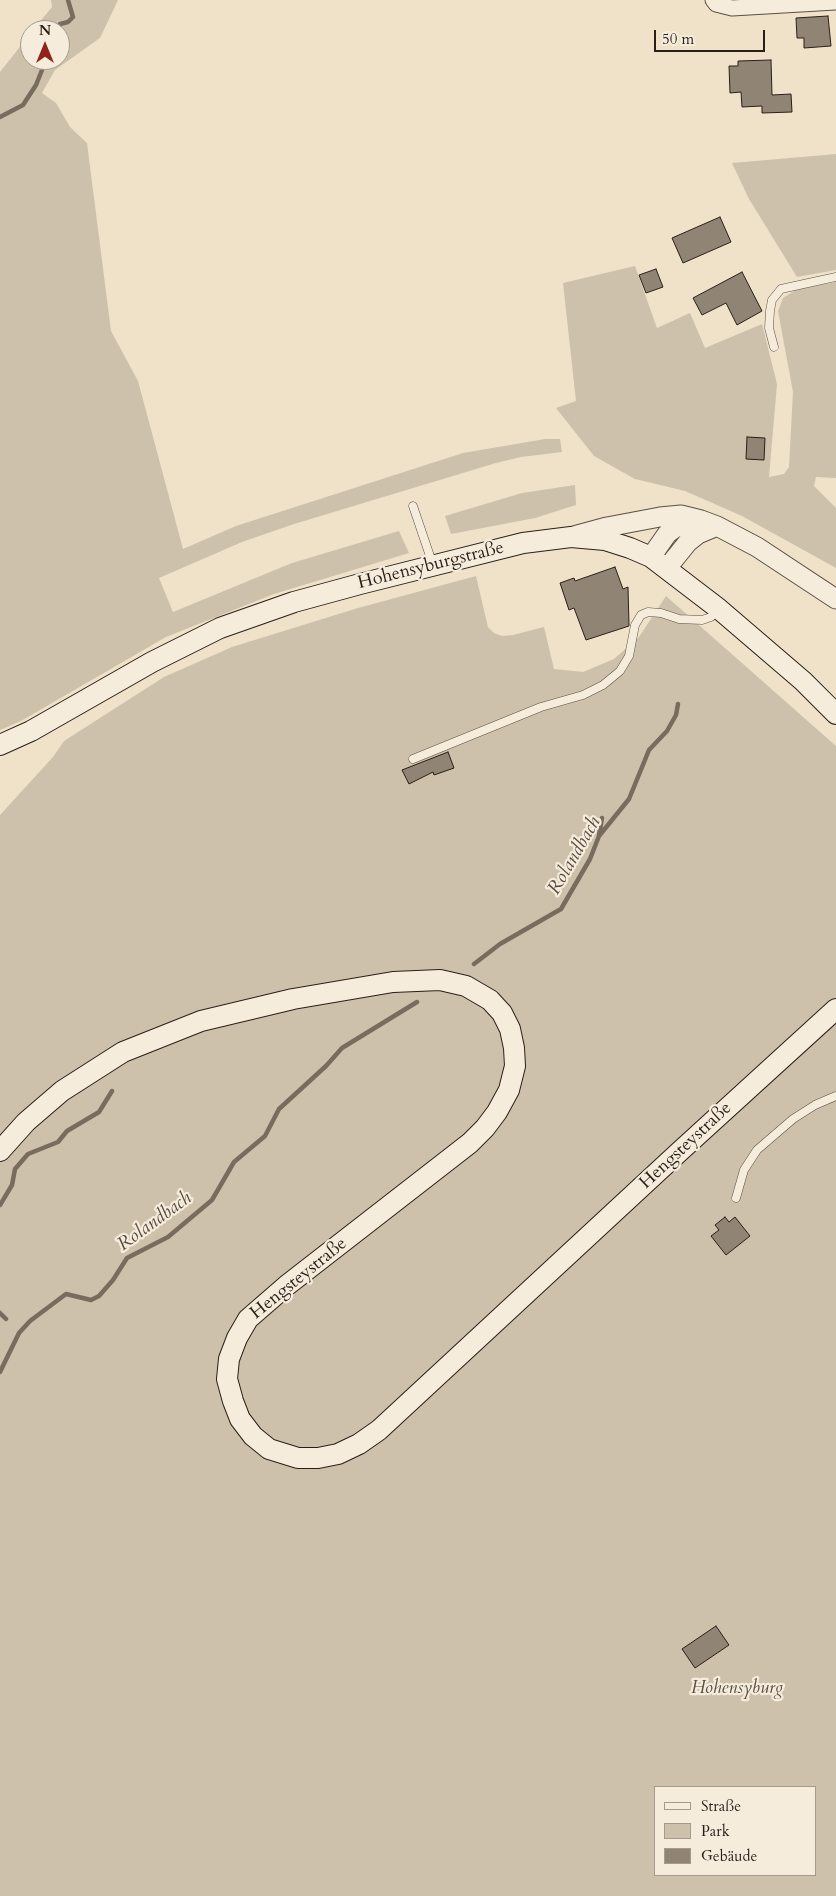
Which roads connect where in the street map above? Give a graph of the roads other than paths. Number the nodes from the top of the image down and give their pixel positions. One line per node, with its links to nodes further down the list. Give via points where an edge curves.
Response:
1 (713, 0): 2 (street, via 716,4 732,8)
2 (836, 2)
3 (836, 277): 4 (lane, via 781,289 772,300 770,312 769,328)
4 (774, 346)
5 (413, 506): 9 (lane)
6 (709, 523): 7 (street, via 681,515 660,517); 8 (street, via 675,528 667,534); 10 (street, via 757,547)
7 (570, 537): 8 (main road, Hohensyburgstraße, via 605,540); 9 (main road, Hohensyburgstraße, via 522,543)
8 (659, 562): 11 (main road, Hohensyburgstraße)
9 (433, 565): 13 (main road, Hohensyburgstraße, via 294,602 220,628)
10 (836, 599)
11 (719, 609): 12 (main road, Hohensyburgstraße, via 803,681); 14 (lane, via 702,620 679,619 661,613 641,614 635,625 629,656 620,671 603,685 583,695 541,706)
12 (836, 714)
13 (0, 745)
14 (413, 759)
15 (836, 1008): 17 (main road, Hengsteystraße, via 379,1430 360,1444 338,1454 318,1458 298,1458 269,1449 253,1436 232,1401 227,1379 229,1358 248,1319 470,1143 497,1112 515,1066 514,1048 510,1029 490,1000 466,986 440,980 393,982 293,999 201,1022 123,1052 62,1091 26,1122)
16 (836, 1096): 18 (lane, via 793,1119 757,1150 744,1170)
17 (0, 1151)
18 (736, 1198)

